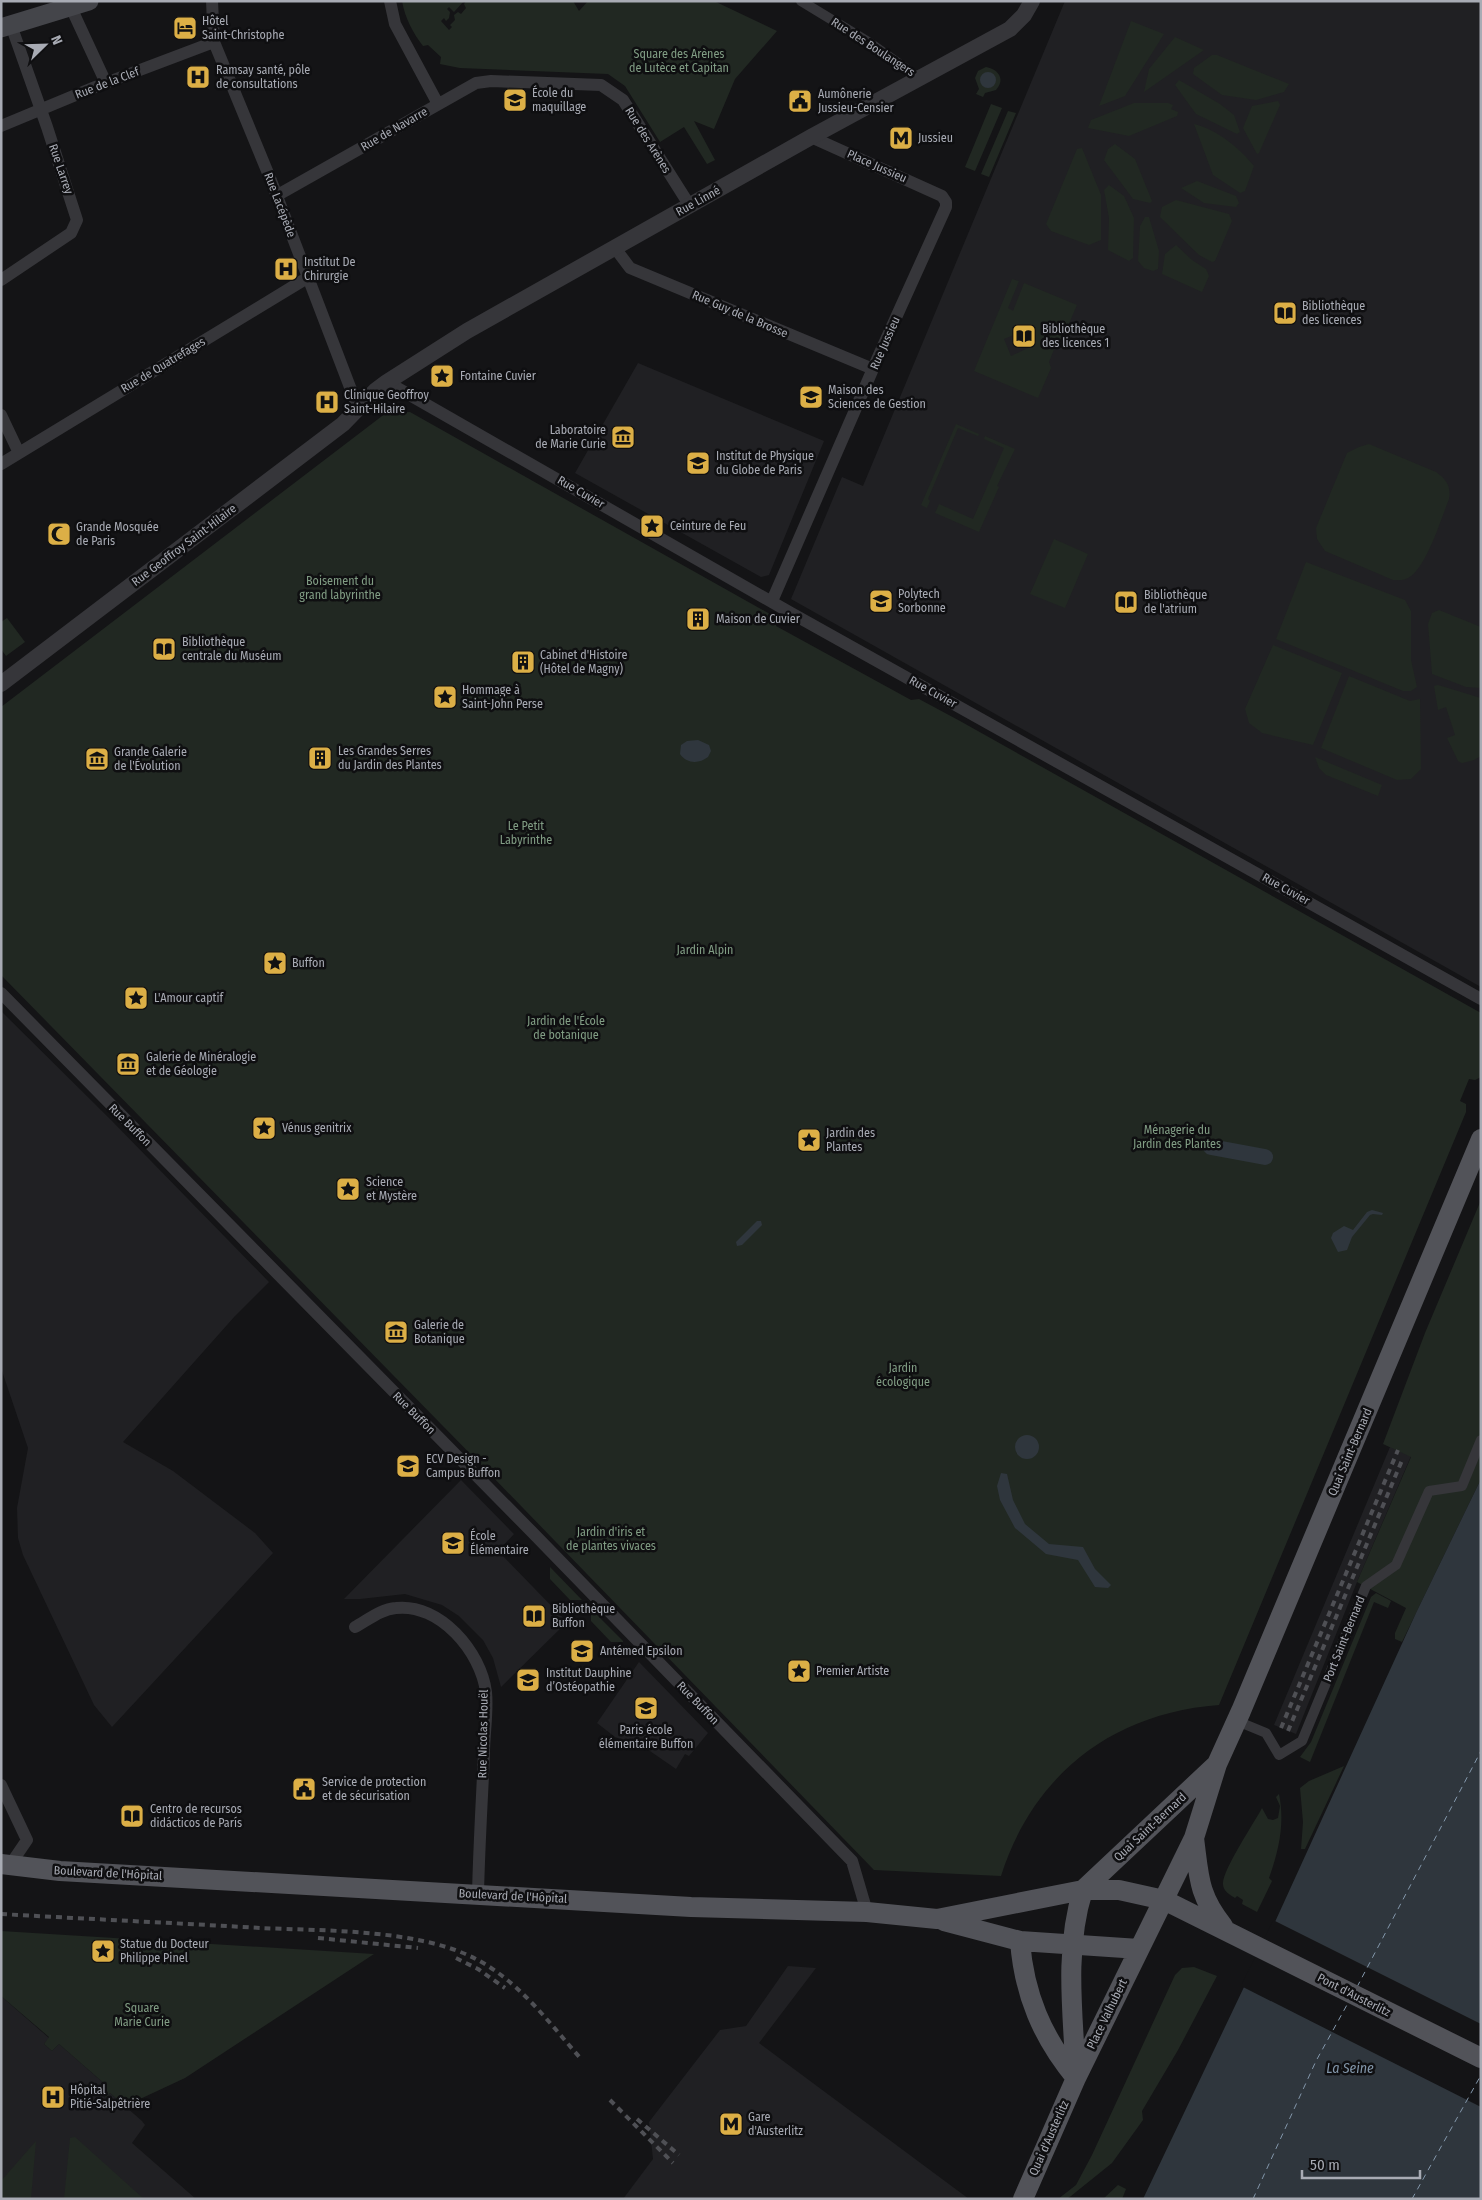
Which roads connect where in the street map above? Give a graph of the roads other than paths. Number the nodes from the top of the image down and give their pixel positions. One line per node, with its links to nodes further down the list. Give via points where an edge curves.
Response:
1 (89, 1): 6 (main road)
2 (212, 1): 8 (street, Rue Lacépède)
3 (390, 1): 11 (street, Rue de Navarre, via 395,24)
4 (801, 1): 9 (street, Rue des Boulangers)
5 (1032, 2): 9 (street, Rue Linné, via 1010,29)
6 (69, 4): 7 (main road); 10 (street)
7 (6, 26): 12 (street, Rue Larrey)
8 (214, 42): 10 (street, Rue de la Clef); 15 (street, Rue Lacépède)
9 (920, 78): 14 (street, Rue Linné)
10 (106, 83): 12 (street, Rue de la Clef)
11 (438, 104): 15 (street, Rue de Navarre); 17 (street, Rue des Arènes, via 476,83 491,81 608,88 623,100)
12 (41, 110): 13 (street, Rue de la Clef); 20 (street, Rue Larrey, via 76,214 76,226 71,233)
13 (1, 126)
14 (811, 137): 16 (street, Place Jussieu); 17 (street, Rue Linné)
15 (276, 196): 19 (street, Rue Lacépède)
16 (942, 196): 21 (street, Rue Jussieu, via 946,207)
17 (690, 206): 18 (street, Rue Linné)
18 (615, 248): 21 (street, Rue Guy de la Brosse, via 630,268); 22 (street, Rue Linné, via 467,331)
19 (308, 278): 23 (street, Rue Lacépède); 25 (street, Rue de Quatrefages)
20 (1, 280)
21 (873, 369): 27 (street, Rue Jussieu)
22 (387, 382): 23 (street, Rue Linné); 27 (street, Rue Cuvier)
23 (361, 405): 28 (street, Rue Geoffroy Saint-Hilaire, via 343,424)
24 (1, 415): 25 (street)
25 (19, 453): 26 (street, Rue de Quatrefages)
26 (1, 464)
27 (772, 601): 30 (street, Rue Cuvier)
28 (1, 684)
29 (1, 993): 42 (street, Rue Buffon, via 852,1862)
30 (1481, 999)
31 (1481, 1139): 34 (main road, Quai Saint-Bernard)
32 (1481, 1440): 34 (street, Port Saint-Bernard, via 1462,1486 1429,1491 1396,1565 1366,1586 1302,1741 1279,1755 1266,1733)
33 (355, 1627): 40 (street, Rue Nicolas Houël, via 386,1610 410,1608 449,1626 474,1657 486,1692)
34 (1237, 1721): 35 (main road, Quai Saint-Bernard)
35 (1217, 1764): 37 (main road, Quai Saint-Bernard); 39 (main road, Quai Saint-Bernard)
36 (1, 1785): 38 (street, via 27,1840)
37 (1194, 1838): 41 (main road, Quai Saint-Bernard); 44 (main road, via 1202,1893 1211,1911)
38 (6, 1865): 40 (main road, Boulevard de l'Hôpital, via 60,1871)
39 (1083, 1890): 41 (main road, via 1119,1890); 43 (main road, Boulevard de l'Hôpital); 46 (main road, Place Valhubert)
40 (478, 1894): 42 (main road, Boulevard de l'Hôpital, via 691,1907)
41 (1164, 1900): 44 (main road); 47 (main road, Place Valhubert)
42 (867, 1912): 43 (main road, Boulevard de l'Hôpital)
43 (937, 1919): 45 (main road)
44 (1228, 1931): 48 (main road, Pont d'Austerlitz)
45 (1020, 1941): 46 (main road); 49 (main road, via 1034,2012 1050,2043)
46 (1074, 1946): 47 (main road); 49 (main road, Place Valhubert, via 1071,1968)
47 (1139, 1949): 49 (main road, Place Valhubert)
48 (1481, 2058)
49 (1076, 2078): 50 (main road, Quai d'Austerlitz)
50 (1023, 2199)

